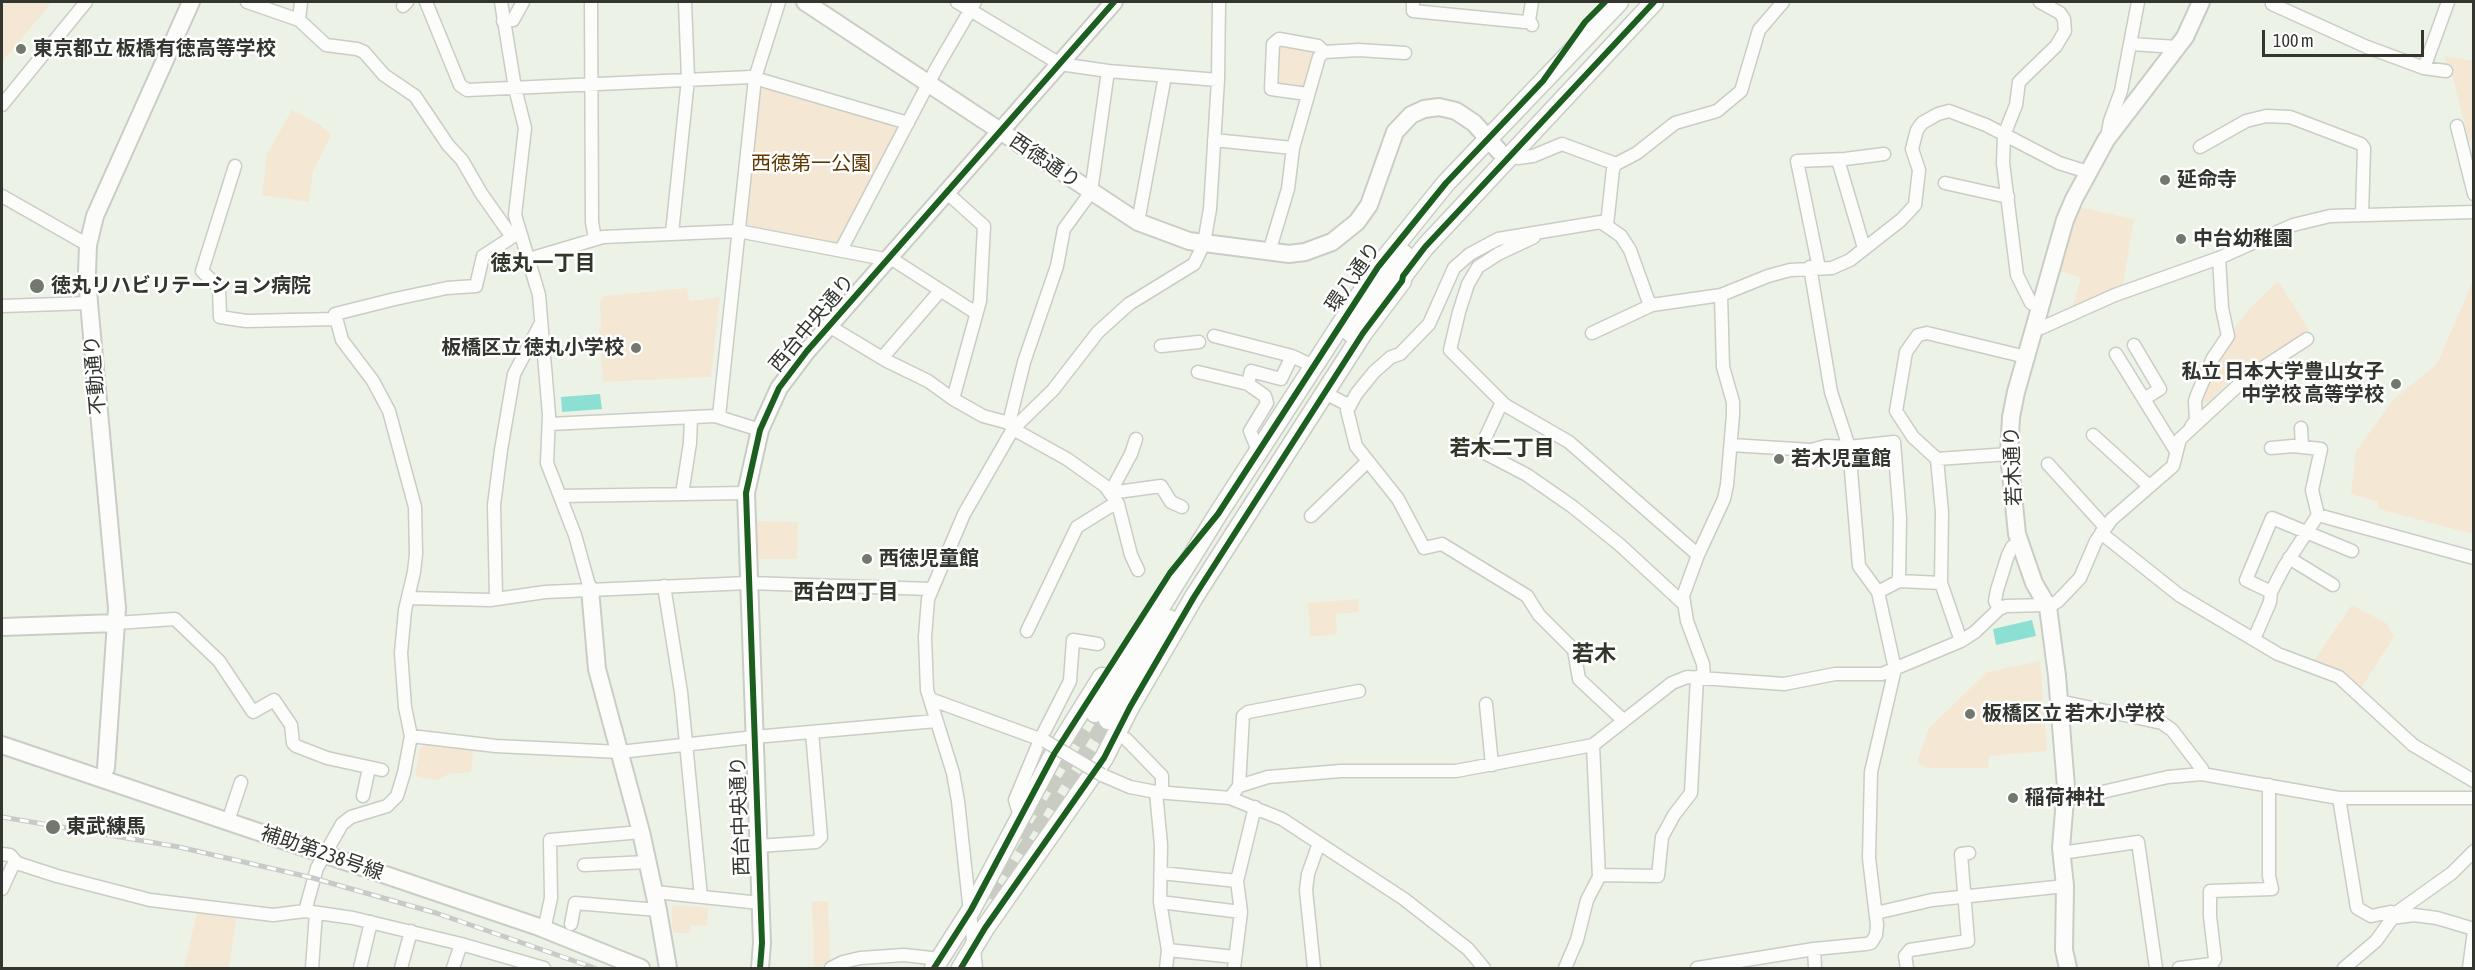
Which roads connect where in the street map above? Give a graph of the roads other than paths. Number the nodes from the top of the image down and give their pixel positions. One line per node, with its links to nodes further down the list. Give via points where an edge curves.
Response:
1 (86, 2): 47 (street)
2 (191, 2): 78 (street, 不動通り, via 95,216)
3 (247, 2): 28 (street)
4 (301, 2): 28 (street)
5 (426, 2): 45 (street, via 460,86 472,91)
6 (501, 2): 29 (street)
7 (523, 2): 29 (street, via 513,20)
8 (591, 2): 43 (street)
9 (685, 2): 40 (street)
10 (779, 2): 39 (street)
11 (805, 2): 44 (street, 西徳通り)
12 (957, 2): 27 (street)
13 (1114, 2): 34 (street, 西台中央通り)
14 (1219, 2): 41 (street)
15 (1413, 2): 16 (street, via 1413,11 1525,22 1530,22)
16 (1532, 2)
17 (1605, 2): 42 (main road, via 1585,22)
18 (1619, 2): 42 (main road, 環八通り)
19 (1638, 2): 56 (main road, 環八通り)
20 (1654, 2): 56 (main road)
21 (1782, 2): 59 (street, via 1759,30 1742,91 1717,111 1675,123)
22 (2040, 2): 51 (street, via 2060,13 2065,31 2056,46 2019,82 2016,105)
23 (2138, 2): 30 (street)
24 (2201, 2): 31 (street, 若木通り)
25 (2273, 2): 35 (street, via 2367,47)
26 (2448, 2): 35 (street)
27 (973, 5): 34 (street); 44 (street)
28 (299, 20): 75 (street, via 326,45 364,52 384,75 415,96 462,160 480,193)
29 (503, 21): 45 (street)
30 (2130, 44): 31 (street); 53 (street)
31 (2178, 47): 53 (street, 若木通り)
32 (1324, 52): 33 (street); 46 (street); 46 (street, via 1318,46 1279,39 1274,45 1271,89)
33 (1405, 53)
34 (1060, 64): 36 (street); 50 (street, 西台中央通り)
35 (2424, 68): 37 (street)
36 (1108, 71): 38 (street); 64 (street)
37 (2446, 71)
38 (1165, 76): 41 (street); 70 (street)
39 (755, 78): 40 (street); 48 (street); 72 (street)
40 (688, 79): 43 (street); 74 (street)
41 (1218, 80): 52 (street)
42 (1543, 81): 56 (main road, 環八通り)
43 (591, 84): 45 (street); 76 (street)
44 (928, 84): 48 (street); 50 (street, 西徳通り)
45 (515, 88): 75 (street, via 525,128 514,205)
46 (1307, 94): 55 (street)
47 (2, 105)
48 (908, 123): 80 (street)
49 (2457, 126): 65 (street)
50 (1000, 131): 63 (street, 西台中央通り); 64 (street, 西徳通り)
51 (2004, 135): 61 (street, via 2059,163); 67 (street); 79 (street, via 1949,111 1922,123 1912,149 1919,170 1915,205)
52 (1214, 140): 55 (street); 77 (street)
53 (2106, 140): 61 (street, 若木通り)
54 (2200, 147): 69 (street, via 2246,121 2266,116 2290,117 2361,144)
55 (1293, 148): 81 (street, via 1288,189)
56 (1499, 148): 59 (street, via 1518,158 1562,144); 81 (street, 西徳通り, via 1468,118 1451,109 1432,107 1417,112 1395,132 1369,205 1357,222 1319,248 1289,254); 108 (main road, 環八通り, via 1424,207 1378,267); 111 (main road, via 1403,276); 134 (main road, 環八通り, via 1401,258)
57 (1884, 154): 58 (street)
58 (1838, 160): 79 (street); 85 (street, via 1797,162)
59 (1616, 164): 71 (street)
60 (235, 166): 93 (street, via 202,271 219,288 220,317 246,321)
61 (2088, 172): 91 (street, 若木通り, via 2066,220)
62 (1945, 183): 67 (street)
63 (946, 192): 84 (street, 西台中央通り); 92 (street, via 984,226)
64 (1090, 192): 70 (street, 西徳通り); 120 (street, via 1064,229 1057,266 1024,362)
65 (2474, 194)
66 (2, 196): 78 (street)
67 (2008, 196): 91 (street, via 2017,274 2031,303)
68 (2474, 212): 69 (street)
69 (2362, 215): 82 (street, via 2330,216 2293,225)
70 (1138, 222): 77 (street, 西徳通り)
71 (1607, 225): 73 (street, via 1598,222); 89 (street, via 1630,250)
72 (738, 231): 74 (street); 80 (street); 117 (street)
73 (1544, 232): 115 (street, via 1478,267 1468,284 1453,330 1450,350); 116 (street, via 1498,239 1464,259 1454,268 1430,324 1400,354 1374,372)
74 (672, 233): 76 (street)
75 (516, 234): 83 (street); 93 (street, via 483,256 476,286 395,299 335,314)
76 (595, 239): 83 (street)
77 (1204, 243): 81 (street, 西徳通り); 120 (street, via 1194,264 1129,304 1098,332 1053,390)
78 (88, 245): 88 (street, 不動通り)
79 (1864, 248): 85 (street, via 1832,268)
80 (840, 250): 84 (street)
81 (1269, 252)
82 (2218, 258): 96 (street, via 2115,295 2041,328); 121 (street, via 2228,336 2213,358 2197,395 2196,420)
83 (529, 259): 94 (street)
84 (887, 260): 86 (street, via 895,261); 95 (street, 西台中央通り)
85 (1815, 267): 87 (street, via 1768,276); 127 (street, via 1831,392)
86 (940, 291): 92 (street); 106 (street)
87 (1721, 295): 89 (street); 126 (street, via 1724,367 1733,402)
88 (88, 303): 90 (street); 169 (street, 不動通り)
89 (1652, 304): 97 (street)
90 (2, 306)
91 (2040, 308): 96 (street, 若木通り)
92 (976, 313): 113 (street)
93 (336, 319): 164 (street, via 342,340 373,381 389,411 404,460 415,507 416,554)
94 (542, 322): 119 (street); 165 (street, via 514,374 501,450 494,505)
95 (829, 326): 106 (street); 123 (street, 西台中央通り, via 791,370)
96 (2035, 327): 105 (street, 若木通り)
97 (1593, 333)
98 (1214, 336): 104 (street)
99 (2307, 339): 107 (street)
100 (1199, 342): 102 (street)
101 (2134, 345): 114 (street, via 2160,389)
102 (1161, 346)
103 (2116, 354): 114 (street)
104 (1292, 356): 108 (street); 110 (street, via 1281,380 1251,371)
105 (2026, 357): 131 (street, 若木通り, via 2011,417); 132 (street, via 1927,333 1917,335 1906,352 1896,411 1913,437)
106 (882, 358): 113 (street, via 928,381)
107 (2268, 365): 112 (street); 121 (street, via 2244,380)
108 (1313, 366): 134 (main road, 環八通り)
109 (1198, 372): 110 (street)
110 (1248, 384): 134 (street, via 1267,402 1250,431)
111 (1325, 393): 116 (street); 134 (main road)
112 (2287, 397)
113 (953, 399): 120 (street)
114 (2144, 399): 130 (street)
115 (1502, 402): 150 (street, via 1569,441); 166 (street, via 1481,447 1483,452 1530,477 1573,507)
116 (1350, 406): 133 (street, via 1347,410 1354,439)
117 (719, 416): 118 (street); 123 (street)
118 (691, 417): 119 (street); 138 (street)
119 (549, 424): 140 (street, via 547,463)
120 (1011, 426): 137 (street, via 1067,459); 160 (street, via 964,514)
121 (2191, 428): 130 (street, via 2180,439)
122 (2301, 428): 128 (street)
123 (760, 430): 139 (street, 西台中央通り)
124 (2093, 435): 136 (street)
125 (1136, 439): 137 (street)
126 (1731, 445): 127 (street, via 1811,450); 150 (street, via 1724,499)
127 (1849, 447): 154 (street, via 1894,442 1900,518); 161 (street, via 1859,566)
128 (2302, 447): 129 (street); 144 (street, via 2321,449 2312,490)
129 (2271, 448)
130 (2176, 451): 136 (street, via 2173,466)
131 (2010, 454): 132 (street); 148 (street, 若木通り)
132 (1937, 459): 155 (street, via 1942,513)
133 (1368, 461): 145 (street); 182 (street, via 1398,499 1424,548 1442,544 1527,596 1539,615 1574,650 1579,679)
134 (1266, 464): 143 (main road, 環八通り); 163 (main road, 環八通り); 163 (main road)
135 (2048, 464): 146 (street)
136 (2149, 486): 146 (street)
137 (1110, 493): 141 (street); 142 (street, via 1161,486 1171,502)
138 (682, 494): 139 (street); 140 (street)
139 (746, 494): 156 (street, 西台中央通り)
140 (560, 496): 159 (street)
141 (1118, 504): 153 (street); 171 (street, via 1077,527)
142 (1182, 507)
143 (1218, 514): 163 (main road, 環八通り, via 1101,716); 206 (main road, via 1170,573 1138,621 1054,753)
144 (2318, 515): 147 (street); 152 (street)
145 (1311, 516)
146 (2103, 530): 167 (street, via 2080,578 2058,601); 172 (street, via 2178,595)
147 (2307, 533): 149 (street); 151 (street); 162 (street, via 2272,518 2246,580)
148 (2019, 542): 167 (street, 若木通り); 168 (street, via 2012,547 2001,578 1995,601)
149 (2352, 551)
150 (1698, 555): 166 (street, via 1683,596)
151 (2289, 558): 157 (street); 162 (street)
152 (2474, 558)
153 (1138, 570)
154 (1899, 581): 155 (street); 161 (street)
155 (1941, 583): 173 (street)
156 (748, 584): 158 (street); 160 (street); 185 (street, 西台中央通り)
157 (2333, 585)
158 (664, 586): 159 (street); 189 (street)
159 (590, 589): 165 (street); 191 (street, via 597,669)
160 (931, 589): 178 (street, via 925,637)
161 (1878, 592): 175 (street)
162 (2271, 592): 172 (street)
163 (1190, 594): 228 (main road, via 1104,758)
164 (408, 598): 165 (street); 184 (street, via 400,653)
165 (496, 598)
166 (1684, 604): 176 (street, via 1703,664)
167 (2047, 606): 168 (street); 179 (street, 若木通り)
168 (1998, 609): 173 (street)
169 (116, 623): 170 (street); 193 (street, 不動通り); 200 (street, via 175,619 219,661 254,712 274,700 291,725 296,747 376,769)
170 (2, 627)
171 (1027, 631)
172 (2253, 639): 196 (street, via 2278,654 2339,677 2413,745)
173 (1961, 641): 175 (street)
174 (1098, 644): 187 (street, via 1073,640 1070,681)
175 (1895, 669): 176 (street, via 1882,674 1835,674 1784,684); 235 (street, via 1871,772 1869,858)
176 (1701, 677): 182 (street, via 1672,683); 220 (street, via 1691,793 1662,837 1658,876)
177 (1359, 691): 198 (street, via 1248,712 1243,716)
178 (930, 699): 181 (street); 187 (street)
179 (2060, 701): 194 (street, via 2162,723); 202 (street, 若木通り)
180 (1486, 704): 192 (street)
181 (936, 721): 183 (street); 232 (street, via 953,773)
182 (1624, 721): 190 (street)
183 (812, 732): 185 (street); 210 (street, via 821,837 816,842)
184 (411, 736): 191 (street, via 496,746); 215 (street, via 397,796 387,806 342,824)
185 (754, 737): 189 (street); 210 (street, 西台中央通り)
186 (1126, 739): 199 (street, via 1162,776)
187 (1042, 741): 199 (street, bridge, via 1130,788); 206 (street, via 1015,800)
188 (2, 745): 207 (street, 補助第238号線)
189 (688, 745): 191 (street); 227 (street)
190 (1593, 745): 192 (street); 220 (street)
191 (620, 752): 208 (street)
192 (1492, 765): 198 (street, via 1431,772 1301,772)
193 (106, 768)
194 (2202, 769)
195 (242, 782): 207 (street)
196 (2474, 782)
197 (2269, 785): 202 (street, via 2202,774); 203 (street); 269 (street, via 2272,889 2210,891 2215,959 2212,964)
198 (1239, 786): 201 (street)
199 (1159, 792): 201 (street); 219 (street)
200 (363, 796)
201 (1230, 798): 205 (street)
202 (2066, 798): 213 (street, 若木通り)
203 (2339, 798): 204 (street); 236 (street, via 2357,908 2371,916 2390,912)
204 (2474, 798)
205 (1255, 807): 209 (street); 221 (street)
206 (1020, 816): 222 (main road)
207 (228, 821): 215 (street, 補助第238号線)
208 (641, 831): 216 (street); 239 (street, via 550,840 550,898)
209 (1319, 843): 261 (street, via 1306,890); 262 (street, via 1404,899 1468,949)
210 (758, 846): 230 (street, 西台中央通り)
211 (2474, 851): 236 (street, via 2452,873)
212 (1969, 853): 226 (street, via 1961,854)
213 (2061, 853): 223 (street, 若木通り); 268 (street, via 2138,842)
214 (2, 854): 217 (street, via 10,855)
215 (324, 854): 233 (street, via 313,878); 239 (street, 補助第238号線)
216 (648, 862): 218 (street); 225 (street)
217 (17, 863): 224 (street); 233 (street, via 150,900 273,915)
218 (584, 865)
219 (1161, 873): 221 (street); 229 (street)
220 (1599, 875): 263 (street)
221 (1237, 881): 234 (street)
222 (984, 884): 228 (main road, via 1001,882 1006,891); 232 (main road)
223 (2065, 886): 226 (street); 267 (street, 若木通り, via 2064,950)
224 (2, 889)
225 (655, 892): 227 (street); 231 (street)
226 (1966, 895): 235 (street); 266 (street, via 1968,942 1910,950 1905,956)
227 (701, 897): 230 (street)
228 (1004, 901): 243 (main road)
229 (1160, 902): 234 (street); 245 (street)
230 (760, 903): 256 (street, 西台中央通り)
231 (658, 910): 238 (street, via 575,903); 255 (street)
232 (971, 910): 243 (street); 247 (main road)
233 (310, 912): 237 (street); 249 (street)
234 (1241, 912): 246 (street)
235 (1876, 914): 244 (street, via 1876,935 1871,943)
236 (2394, 915): 240 (street, via 2437,918); 270 (street, via 2376,941)
237 (371, 922): 241 (street); 250 (street)
238 (571, 924)
239 (544, 930): 254 (street, 補助第238号線)
240 (2474, 930): 271 (street)
241 (411, 931): 242 (street); 251 (street)
242 (461, 944): 248 (street); 252 (street)
243 (973, 947): 258 (main road); 259 (street)
244 (1814, 949): 264 (street); 265 (street)
245 (1168, 951): 246 (street); 260 (street)
246 (1235, 963)
247 (937, 964): 257 (street, via 904,955 860,958)
248 (520, 965): 253 (street)
249 (312, 969)
250 (360, 969)
251 (401, 969)
252 (453, 969)
253 (544, 969)
254 (641, 969)
255 (668, 969)
256 (760, 969)
257 (831, 969)
258 (961, 969)
259 (976, 969)
260 (1166, 969)
261 (1314, 969)
262 (1484, 969)
263 (1565, 969)
264 (1697, 969)
265 (1815, 969)
266 (1907, 969)
267 (2068, 969)
268 (2156, 969)
269 (2179, 969)
270 (2344, 969)
271 (2469, 969)

